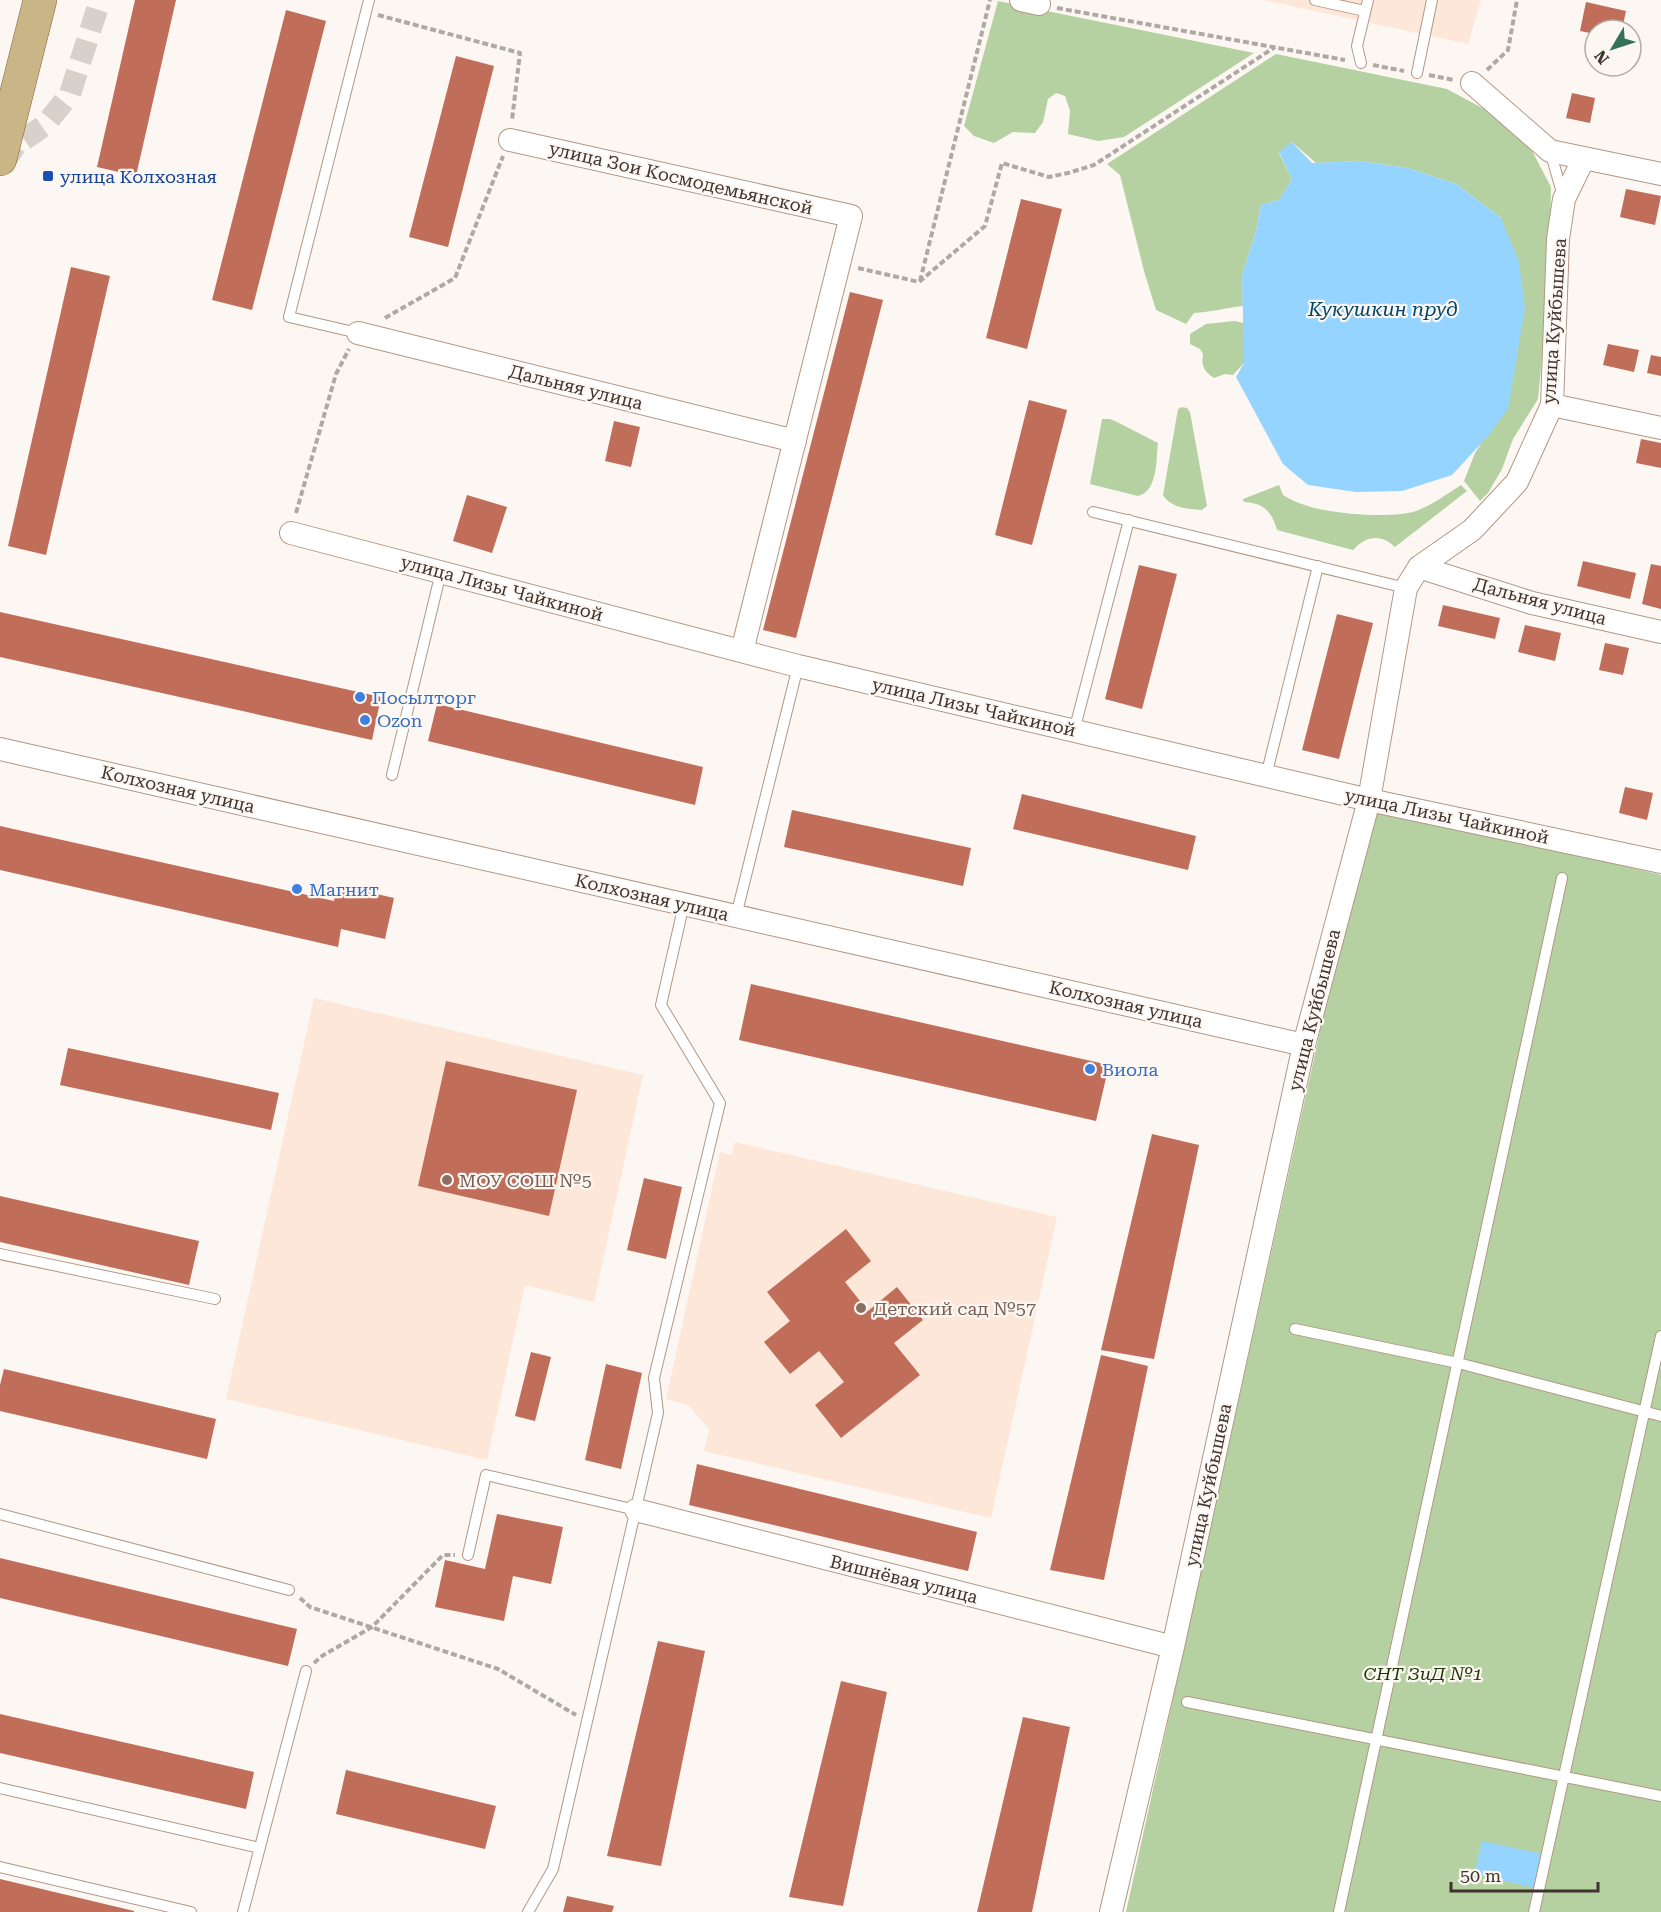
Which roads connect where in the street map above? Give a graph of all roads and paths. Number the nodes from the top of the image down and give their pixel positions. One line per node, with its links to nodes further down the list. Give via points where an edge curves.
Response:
1 (40, 0): 18 (main road)
2 (369, 0): 10 (lane)
3 (990, 0): 22 (path)
4 (1315, 0): 9 (lane)
5 (1368, 0): 9 (lane)
6 (1432, 0): 13 (lane)
7 (1516, 0): 14 (path, via 1509,50)
8 (1030, 2): 11 (path)
9 (1365, 11): 12 (lane, via 1357,46)
10 (366, 12): 15 (path, via 520,53); 23 (lane, via 289,317)
11 (1275, 47): 12 (path); 22 (path, via 1094,165 1049,177 1002,163 985,226)
12 (1361, 63): 13 (path)
13 (1417, 73): 14 (path)
14 (1472, 83): 16 (street)
15 (510, 140): 21 (street, улица Зои Космодемьянской, via 852,216); 23 (path, via 455,278)
16 (1550, 151): 17 (street); 20 (lane)
17 (1584, 158): 19 (street); 20 (street, улица Куйбышева)
18 (0, 159)
19 (1661, 174)
20 (1564, 199): 24 (street, улица Куйбышева, via 1558,238)
21 (840, 264): 22 (path); 26 (street)
22 (919, 282)
23 (358, 333): 26 (street, Дальняя улица); 29 (path, via 336,374)
24 (1552, 405): 25 (street); 31 (street, улица Куйбышева, via 1516,482 1472,530)
25 (1661, 428)
26 (795, 441): 35 (street)
27 (1093, 512): 28 (lane)
28 (1129, 520): 30 (lane); 37 (lane)
29 (291, 533): 32 (street, улица Лизы Чайкиной)
30 (1318, 566): 33 (lane); 40 (lane)
31 (1419, 567): 33 (street, улица Куйбышева); 34 (street, Дальняя улица, via 1532,603)
32 (441, 572): 35 (street, улица Лизы Чайкиной); 39 (lane)
33 (1406, 588): 41 (street, улица Куйбышева)
34 (1661, 632)
35 (742, 651): 36 (street, улица Лизы Чайкиной)
36 (798, 666): 37 (street, улица Лизы Чайкиной); 45 (lane)
37 (1074, 731): 40 (street, улица Лизы Чайкиной)
38 (0, 748): 44 (street, Колхозная улица)
39 (392, 776)
40 (1266, 776): 41 (street, улица Лизы Чайкиной)
41 (1369, 800): 42 (street, улица Лизы Чайкиной); 46 (street, улица Куйбышева)
42 (1661, 862)
43 (1562, 878): 51 (lane)
44 (684, 904): 45 (street, Колхозная улица); 54 (lane, via 661,1005 720,1103 654,1378 658,1413)
45 (736, 916): 46 (street, Колхозная улица)
46 (1304, 1045): 59 (street, улица Куйбышева)
47 (0, 1254): 48 (lane)
48 (215, 1299)
49 (1295, 1329): 51 (lane)
50 (1661, 1336): 52 (lane)
51 (1458, 1363): 52 (lane); 63 (lane)
52 (1644, 1412): 53 (lane); 64 (lane)
53 (1661, 1416)
54 (636, 1510): 56 (lane, via 486,1476); 59 (street, Вишнёвая улица); 62 (lane)
55 (0, 1514): 57 (lane)
56 (468, 1555): 58 (path, via 443,1555)
57 (289, 1590): 58 (path, via 310,1607)
58 (372, 1627): 60 (path, via 322,1656); 62 (path, via 498,1670)
59 (1173, 1647): 72 (street, улица Куйбышева)
60 (306, 1671): 67 (lane)
61 (1187, 1702): 63 (lane)
62 (587, 1721): 71 (lane, via 553,1869)
63 (1377, 1740): 64 (lane); 73 (lane)
64 (1564, 1777): 66 (lane); 74 (lane)
65 (0, 1788): 67 (lane)
66 (1661, 1796)
67 (260, 1848): 70 (lane)
68 (0, 1867): 69 (lane)
69 (191, 1912)
70 (243, 1912)
71 (528, 1912)
72 (1111, 1912)
73 (1340, 1912)
74 (1534, 1912)

